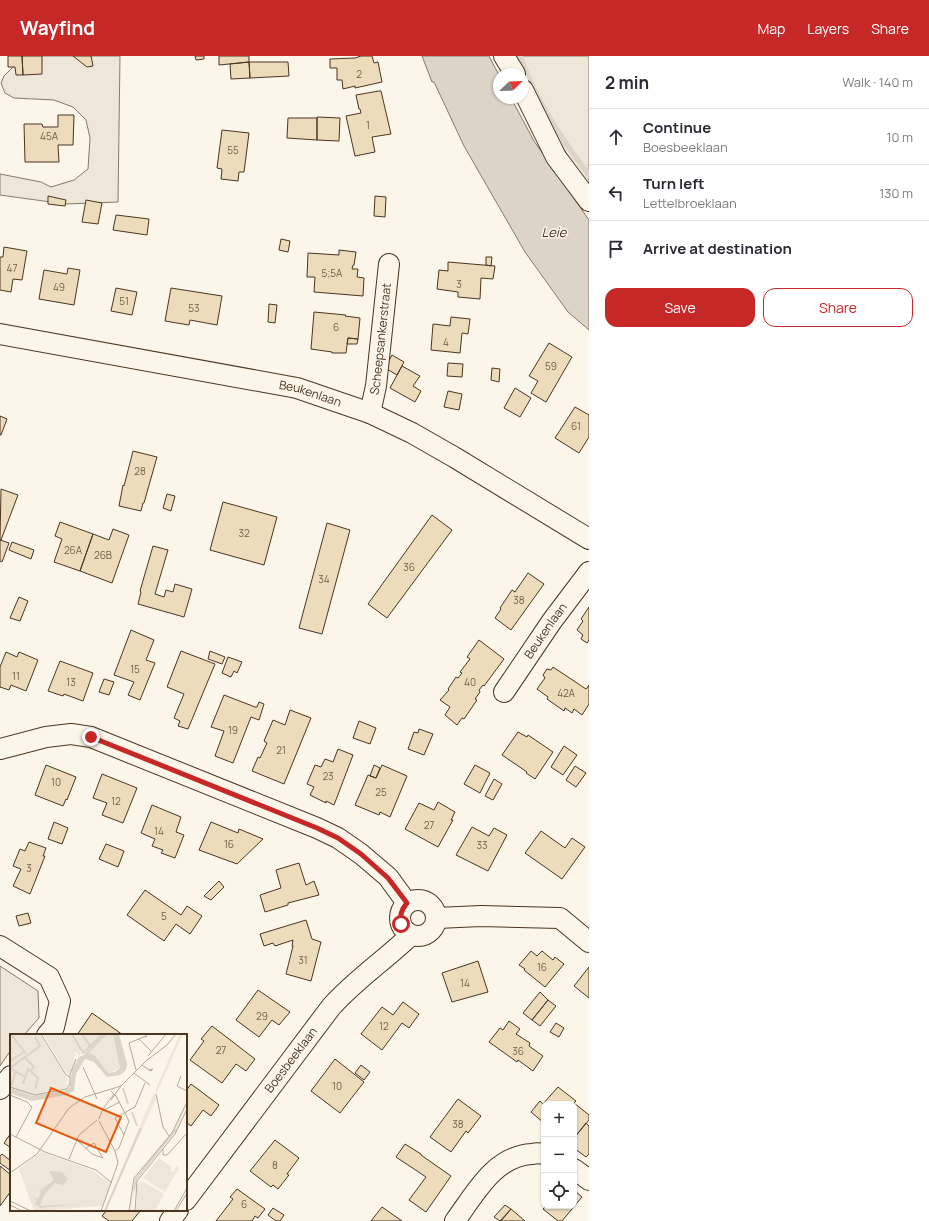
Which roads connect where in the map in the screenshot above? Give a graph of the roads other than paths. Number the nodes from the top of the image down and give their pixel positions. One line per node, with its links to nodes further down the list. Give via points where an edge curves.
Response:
1 (504, 56): 2 (street)
2 (511, 68)
3 (529, 102): 4 (street, via 556,157)
4 (589, 201)
5 (389, 264): 7 (street, Scheepsankerstraat, via 376,386)
6 (0, 334): 7 (street, Beukenlaan, via 297,388)
7 (370, 413): 8 (street, Beukenlaan, via 454,457)
8 (589, 539)
9 (589, 572): 10 (street, Beukenlaan)
10 (504, 692)
11 (0, 749): 12 (street, via 46,737 71,734 91,737 338,838 388,878)
12 (407, 903): 13 (street, via 420,899 426,901 436,911); 16 (street, via 400,916 404,930)
13 (437, 918): 14 (street); 16 (street, via 433,930 428,934)
14 (560, 918): 15 (street); 17 (street)
15 (589, 922)
16 (410, 935): 25 (street, Boesbeeklaan, via 331,1007)
17 (589, 942)
18 (0, 946): 19 (street, via 49,977 60,1002 54,1027)
19 (48, 1034)
20 (10, 1077): 21 (street)
21 (0, 1089)
22 (541, 1153): 28 (street, via 522,1154 504,1162 486,1178)
23 (577, 1170): 24 (street)
24 (589, 1180)
25 (187, 1199)
26 (177, 1211): 27 (street)
27 (170, 1221)
28 (456, 1221)

